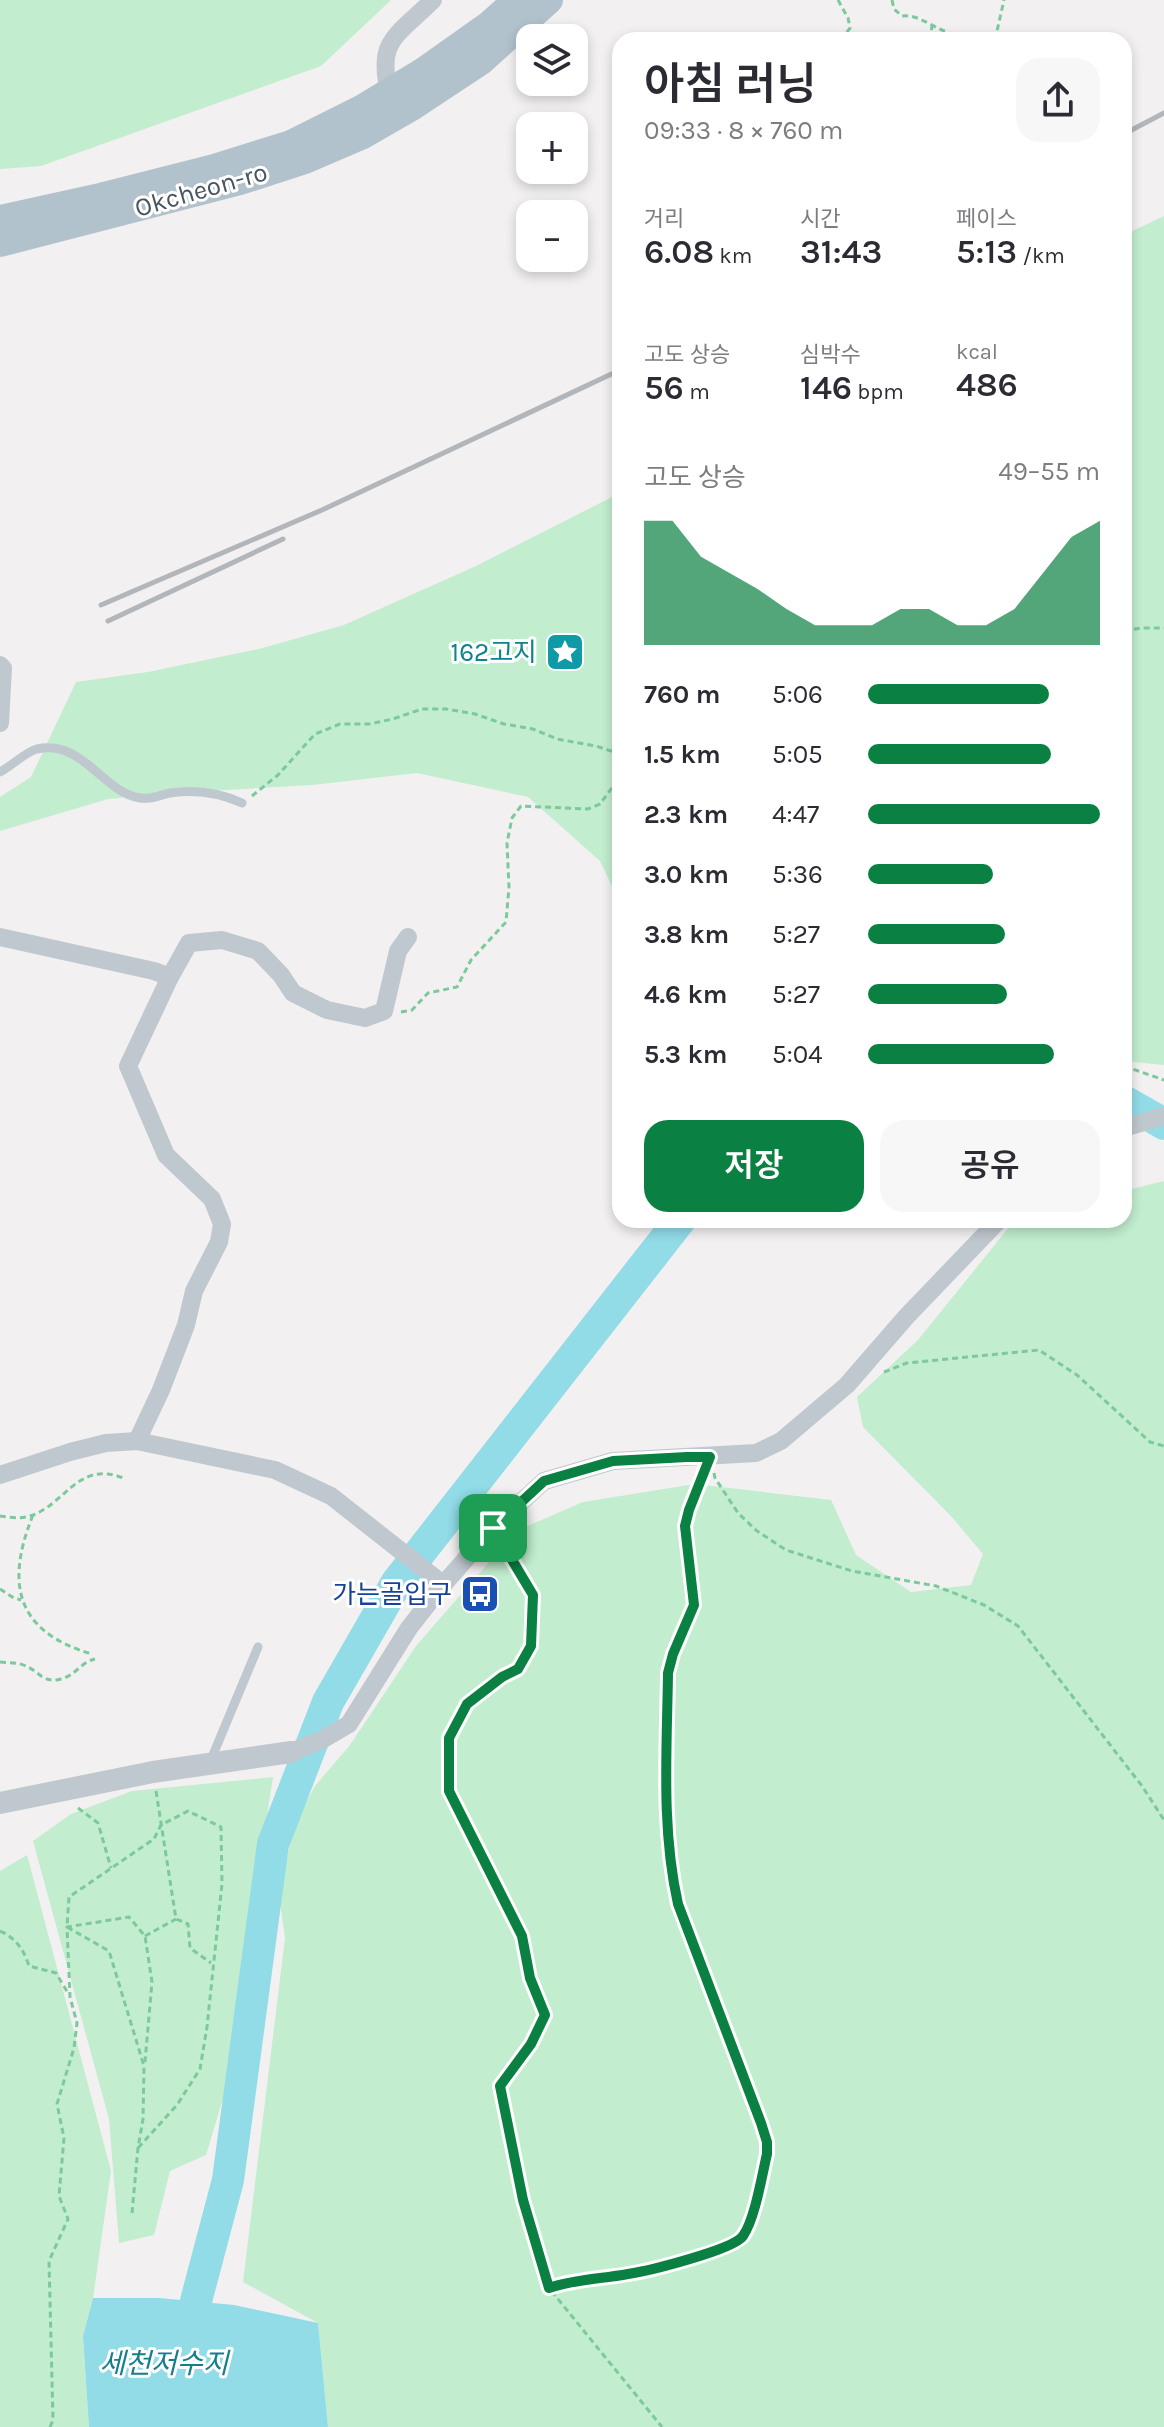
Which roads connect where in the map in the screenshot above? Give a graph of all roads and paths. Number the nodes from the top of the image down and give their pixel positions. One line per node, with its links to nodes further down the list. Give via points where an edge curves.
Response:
1 (433, 0): 12 (street, via 388,45 385,77)
2 (517, 0): 12 (main road, Okcheon-ro)
3 (549, 0): 12 (main road, Okcheon-ro, via 481,61)
4 (838, 0): 8 (path, via 848,18)
5 (892, 0): 7 (path, via 902,16 912,15)
6 (1004, 0): 11 (path)
7 (932, 26): 9 (path); 10 (path)
8 (847, 32)
9 (931, 32)
10 (947, 32)
11 (997, 32)
12 (392, 104): 13 (main road, Okcheon-ro, via 363,108 291,144 214,168); 14 (main road, Okcheon-ro, via 361,136 305,160)
13 (0, 219)
14 (0, 243)
15 (1164, 628): 16 (path)
16 (1132, 630)
17 (0, 665): 18 (street)
18 (0, 723)
19 (612, 751): 22 (path, via 475,714 422,709 369,724 340,724 315,734 278,775)
20 (0, 772): 22 (lane, via 36,749 64,749 128,796 145,799 196,790)
21 (612, 788): 26 (path, via 600,804 588,809 521,806 512,818 507,843 506,922 471,960 457,987 428,993 412,1010)
22 (242, 803)
23 (0, 937): 25 (street)
24 (408, 937): 26 (street, via 398,951)
25 (170, 977): 26 (street, via 189,943 222,940 258,951 293,993 327,1010 365,1018); 33 (street, via 128,1066 166,1155 212,1199 222,1224)
26 (384, 1011)
27 (1132, 1069): 28 (path)
28 (1164, 1080)
29 (1164, 1116): 30 (street)
30 (1132, 1126)
31 (991, 1228): 32 (street)
32 (847, 1385): 34 (path, via 907,1363 1039,1350 1077,1375 1150,1442); 35 (street, via 781,1441 756,1453)
33 (137, 1441): 36 (street, via 106,1443); 41 (street, via 275,1470 331,1496)
34 (1164, 1446)
35 (710, 1457): 40 (street, via 613,1461 544,1481); 51 (path, via 715,1478 738,1513 786,1550 852,1571 936,1586 1018,1626); 63 (path, via 685,1526 694,1605 668,1673 668,1836 678,1904 761,2123 767,2154 749,2223 738,2241 639,2272)
36 (0, 1475)
37 (123, 1478): 38 (path, via 76,1481)
38 (33, 1515): 39 (path); 43 (path, via 20,1548)
39 (0, 1516)
40 (493, 1528): 41 (street); 63 (path, via 533,1595 531,1646 518,1669 467,1704 449,1738 449,1791 522,1936 530,1978 545,2015 500,2086 523,2200)
41 (438, 1582): 46 (street, via 349,1724)
42 (0, 1589): 43 (path)
43 (22, 1600): 45 (path, via 47,1633 94,1656 63,1679 53,1680 40,1678 20,1663)
44 (258, 1647): 47 (lane)
45 (0, 1662)
46 (291, 1752): 47 (street)
47 (209, 1765): 49 (street)
48 (155, 1788): 52 (path)
49 (58, 1791): 50 (street); 53 (path, via 98,1823)
50 (0, 1803)
51 (1164, 1820)
52 (161, 1825): 53 (path, via 154,1839); 54 (path); 58 (path, via 188,1811 221,1827 222,1884)
53 (111, 1868): 55 (path, via 69,1897)
54 (176, 1919): 57 (path); 58 (path, via 188,1924 190,1948)
55 (67, 1927): 57 (path, via 129,1917); 59 (path); 60 (path, via 109,1951)
56 (0, 1931): 59 (path, via 25,1952 29,1966 56,1973)
57 (145, 1936): 60 (path, via 152,1982)
58 (212, 1964): 61 (path, via 200,2069 177,2105)
59 (70, 1997): 64 (path, via 77,2023 74,2048 57,2104 64,2138 59,2196 68,2219 49,2261)
60 (144, 2066): 61 (path)
61 (138, 2148): 62 (path)
62 (132, 2213)
63 (549, 2288): 65 (path)
64 (50, 2427)
65 (662, 2427)

